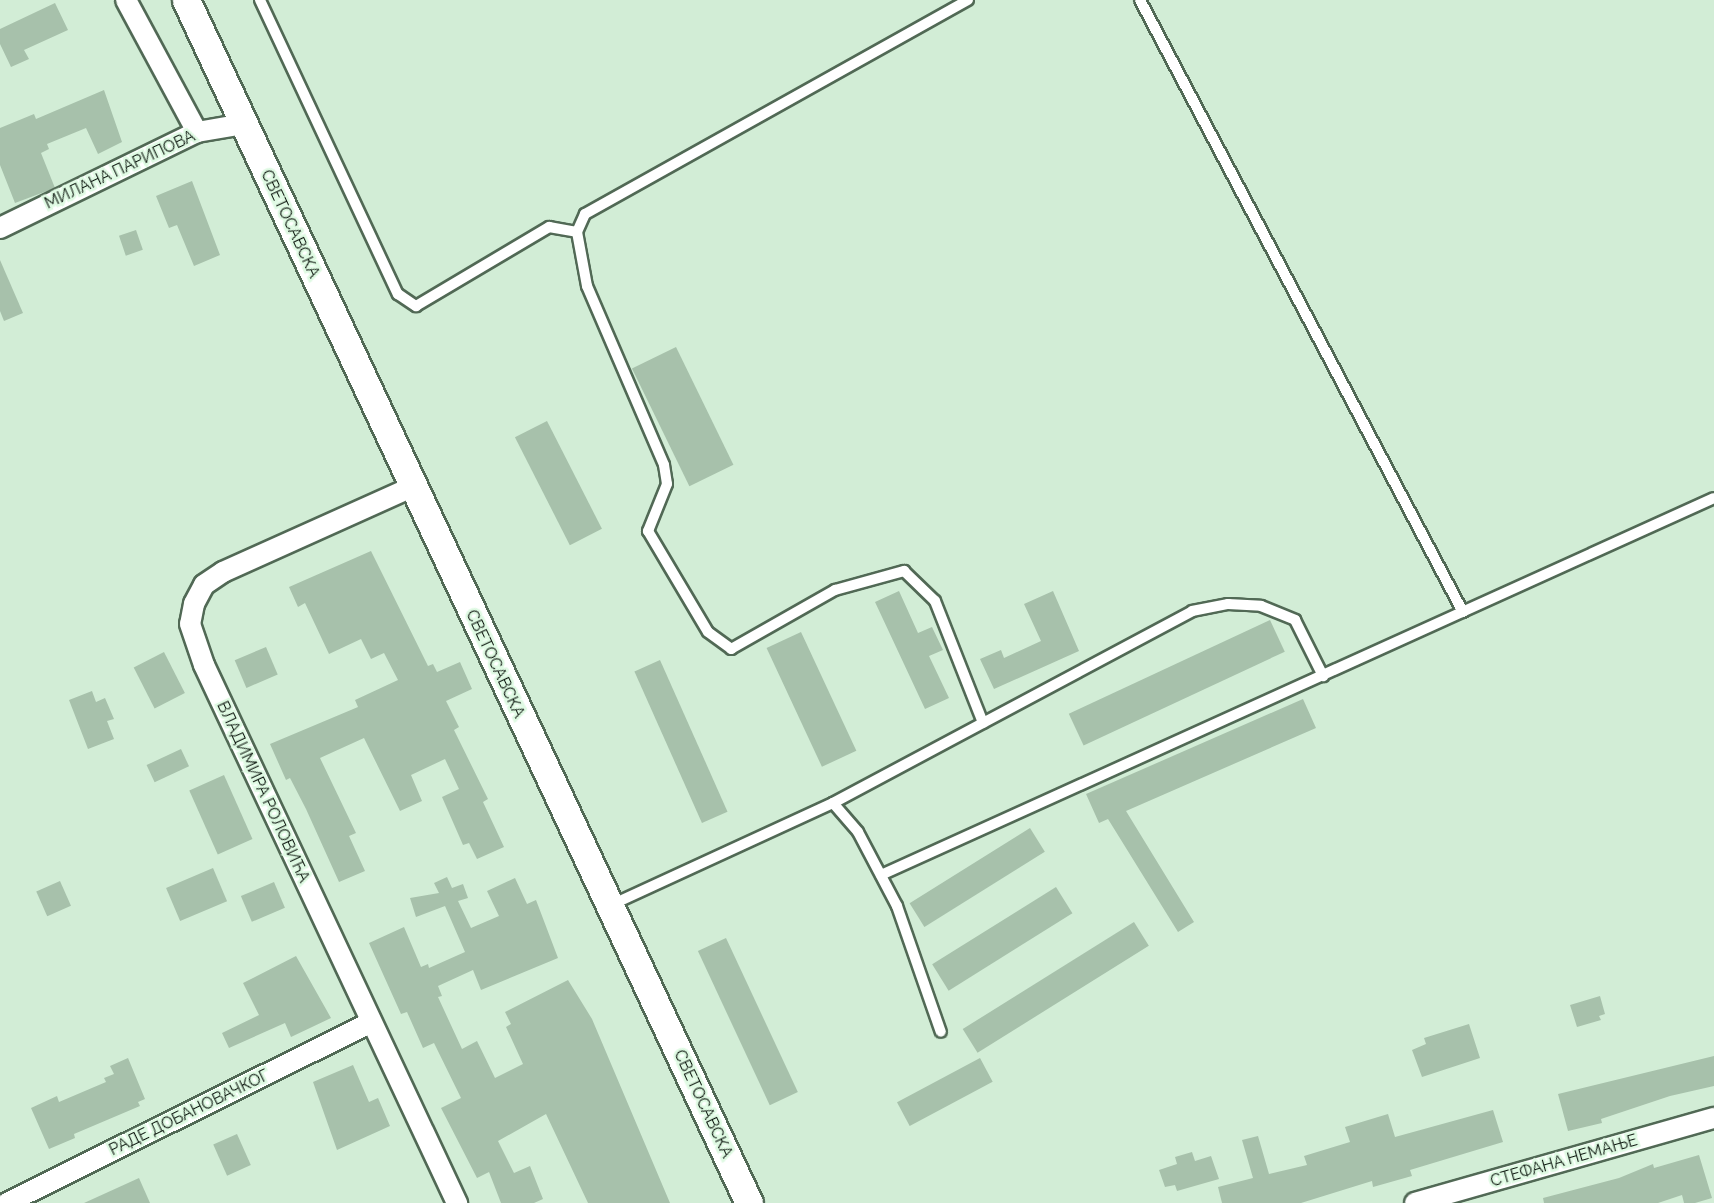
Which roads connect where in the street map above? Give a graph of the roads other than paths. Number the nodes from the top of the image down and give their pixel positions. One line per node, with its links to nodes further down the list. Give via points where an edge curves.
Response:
1 (126, 0): 7 (street)
2 (186, 0): 6 (main road, СВЕТОСАВСКА)
3 (260, 0): 9 (lane, via 398,294 416,306 549,227)
4 (968, 0): 9 (lane, via 585,214)
5 (1140, 0): 12 (lane)
6 (244, 124): 7 (street, МИЛАНА ПАРИПОВА); 10 (main road, СВЕТОСАВСКА)
7 (196, 132): 8 (street, МИЛАНА ПАРИПОВА)
8 (0, 228)
9 (577, 232): 14 (lane, via 587,286 664,465 667,484 648,531 708,632 731,649 835,590 904,571 935,601)
10 (412, 487): 17 (main road, СВЕТОСАВСКА); 18 (street, ВЛАДИМИРА РОЛОВИЋА, via 223,572 204,585 190,624 204,665)
11 (1714, 498): 12 (lane)
12 (1463, 612): 13 (lane)
13 (1323, 676): 14 (lane, via 1295,620 1261,606 1228,604 1192,611); 16 (lane)
14 (983, 723): 15 (lane)
15 (833, 803): 16 (lane, via 858,832); 17 (lane)
16 (881, 875): 19 (lane, via 897,906)
17 (609, 906): 23 (main road, СВЕТОСАВСКА)
18 (370, 1023): 21 (street, РАДЕ ДОБАНОВАЧКОГ); 22 (street, ВЛАДИМИРА РОЛОВИЋА)
19 (941, 1032)
20 (1714, 1118): 24 (street, СТЕФАНА НЕМАЊЕ)
21 (7, 1203)
22 (457, 1203)
23 (749, 1203)
24 (1415, 1203)

